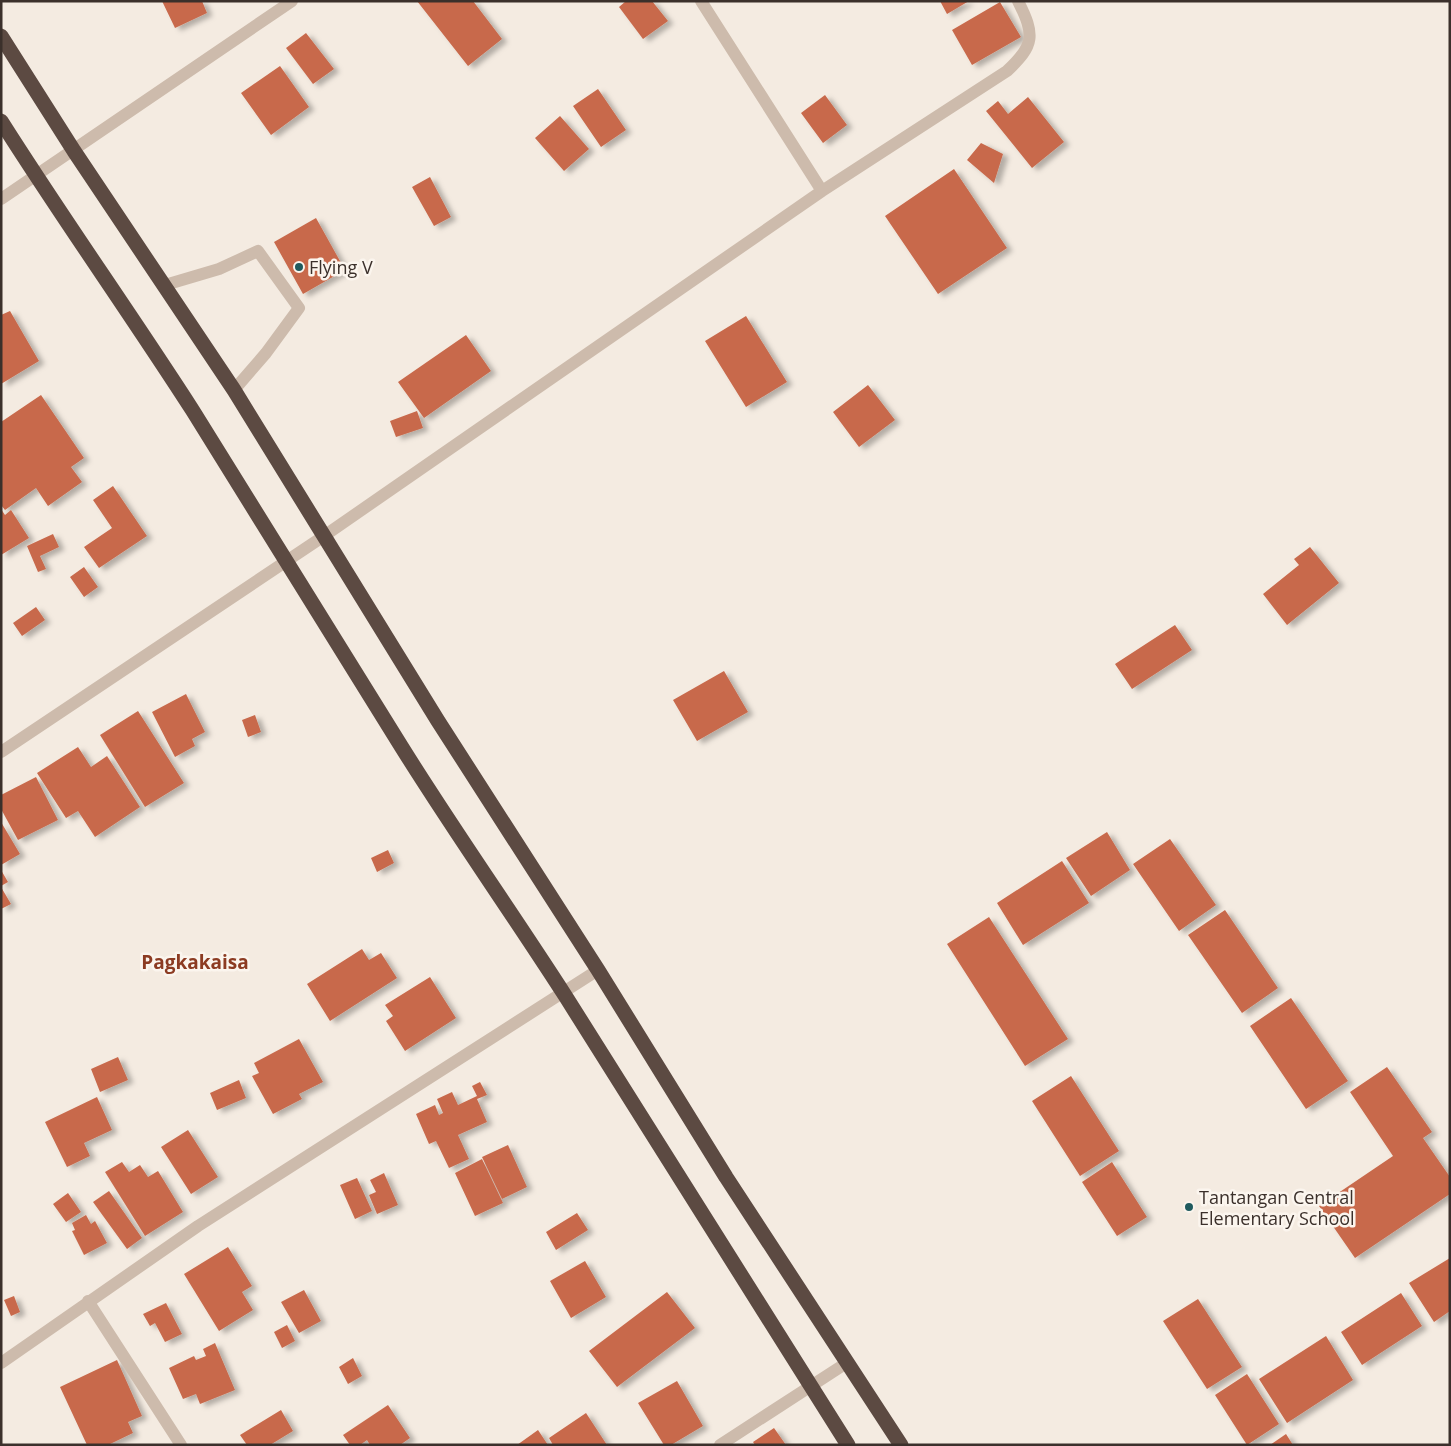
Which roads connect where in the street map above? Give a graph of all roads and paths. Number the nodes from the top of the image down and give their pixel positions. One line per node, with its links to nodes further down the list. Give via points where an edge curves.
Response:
1 (292, 1): 6 (street)
2 (701, 1): 8 (street)
3 (1018, 1): 8 (street, via 1027,18 1030,38 1024,55 1007,71)
4 (1, 36): 6 (highway)
5 (1, 121): 7 (highway)
6 (74, 151): 7 (street); 10 (highway)
7 (36, 176): 9 (street); 13 (highway, via 133,319)
8 (822, 192): 12 (street)
9 (1, 199)
10 (165, 285): 11 (highway); 11 (street, via 219,269 258,251 299,308)
11 (234, 390): 12 (highway)
12 (324, 536): 13 (street); 15 (highway)
13 (287, 561): 14 (street); 16 (highway, via 400,745)
14 (1, 752)
15 (598, 970): 16 (street); 18 (highway, via 726,1177)
16 (563, 993): 17 (street, via 206,1221); 20 (highway)
17 (88, 1301): 19 (street); 21 (street)
18 (848, 1362): 20 (street); 24 (highway)
19 (1, 1363)
20 (810, 1386): 22 (street); 23 (highway)
21 (181, 1445)
22 (720, 1445)
23 (848, 1445)
24 (901, 1445)

